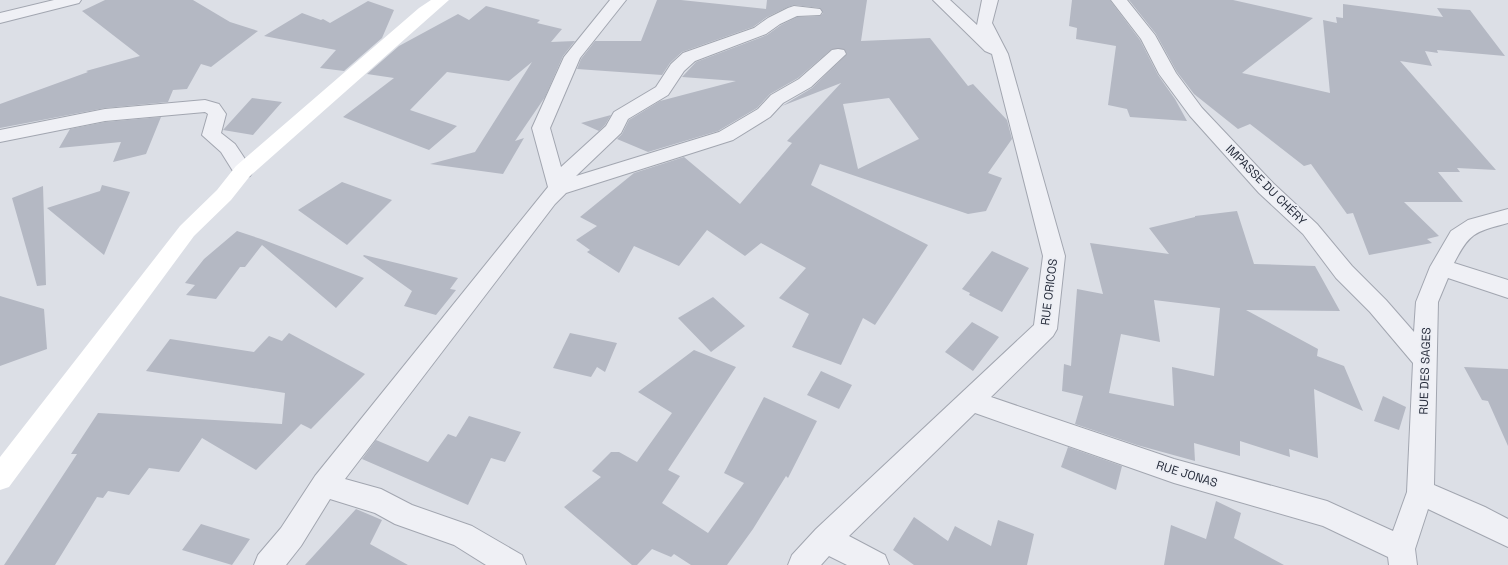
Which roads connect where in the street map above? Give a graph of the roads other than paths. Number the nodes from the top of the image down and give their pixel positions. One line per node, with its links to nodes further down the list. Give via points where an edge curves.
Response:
1 (73, 0): 8 (street)
2 (441, 0): 12 (street, via 425,11)
3 (618, 0): 13 (street, via 572,57 541,128)
4 (941, 0): 10 (street)
5 (990, 0): 10 (street, RUE ORICOS, via 984,23)
6 (1119, 0): 17 (street, IMPASSE DU CHÉRY, via 1149,38 1168,74 1196,112 1266,188 1310,229 1344,272 1378,306)
7 (814, 12): 13 (street, via 794,11 760,31 689,57 677,68 662,91 620,116 614,129)
8 (0, 18)
9 (838, 54): 13 (street, via 805,83 777,99 764,113 726,136)
10 (1000, 54): 18 (street, RUE ORICOS, via 1054,256 1045,329)
11 (0, 136): 12 (street, via 105,115 205,106 213,108 217,114 211,135 228,148)
12 (243, 171): 19 (street, via 224,196 187,231)
13 (557, 186): 20 (street)
14 (1508, 216): 15 (street, RUE DES SAGES, via 1475,225 1458,236)
15 (1441, 267): 16 (street); 17 (street, RUE DES SAGES, via 1427,302)
16 (1508, 289)
17 (1425, 361): 21 (street, RUE DES SAGES)
18 (972, 401): 23 (street, RUE ORICOS); 24 (street, RUE JONAS, via 1174,471 1327,514)
19 (0, 478)
20 (324, 485): 25 (street); 26 (street, via 381,502 405,515 462,535)
21 (1420, 492): 22 (street, via 1475,516); 24 (street, RUE DES SAGES)
22 (1508, 534)
23 (826, 539): 27 (street, RUE ORICOS); 28 (street)
24 (1402, 557)
25 (268, 565)
26 (512, 565)
27 (802, 565)
28 (875, 565)

